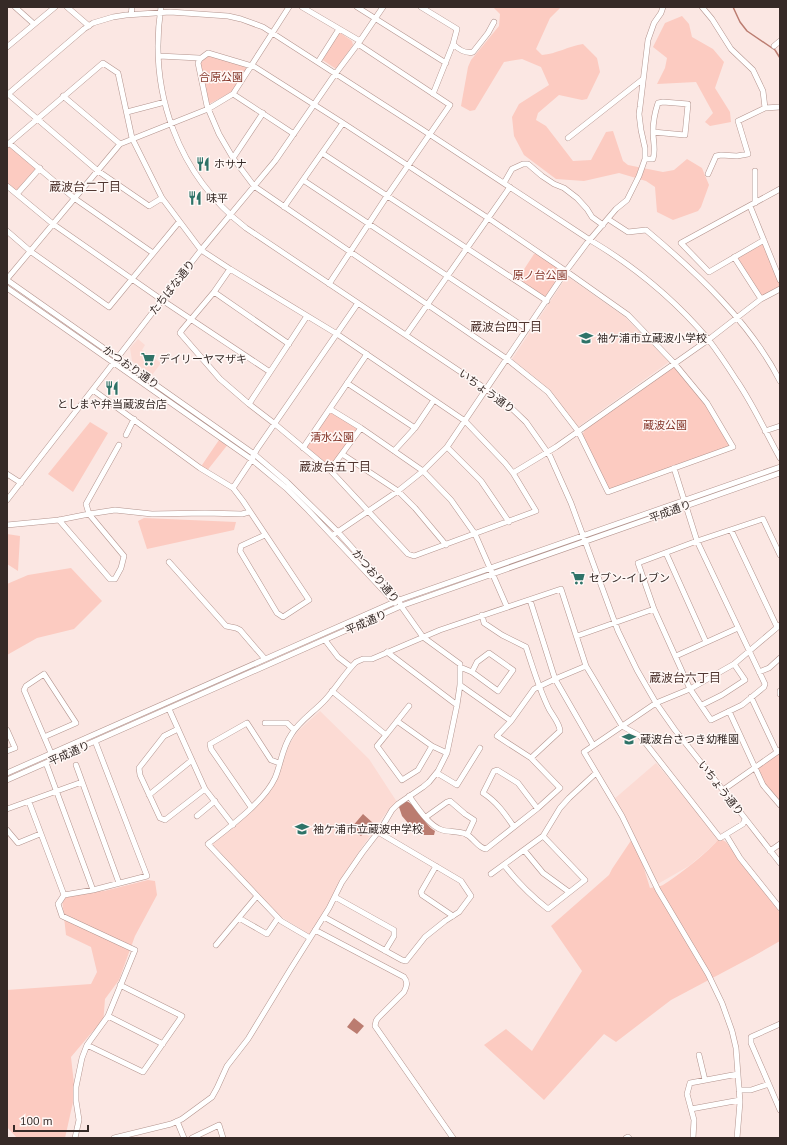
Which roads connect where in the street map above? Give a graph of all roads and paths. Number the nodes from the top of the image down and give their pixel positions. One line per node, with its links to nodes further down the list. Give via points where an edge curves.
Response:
1 (15, 7): 16 (street)
2 (55, 7): 16 (street)
3 (67, 7): 17 (street)
4 (132, 7): 13 (street)
5 (289, 7): 19 (street)
6 (302, 7): 18 (street)
7 (357, 7): 14 (street)
8 (383, 7): 14 (street, たちばな通り)
9 (421, 7): 22 (street, via 457,29)
10 (663, 7): 31 (street, via 648,40)
11 (702, 7): 39 (street, via 731,48 753,70 763,91)
12 (161, 10): 13 (street); 19 (street, via 228,16 252,22); 25 (street, いちょう通り)
13 (131, 15): 17 (street, via 101,20)
14 (376, 18): 21 (street, たちばな通り); 28 (street)
15 (494, 22): 22 (street, via 473,52 464,51)
16 (34, 24): 23 (street)
17 (89, 26): 32 (street)
18 (339, 29): 21 (street); 27 (street)
19 (273, 33): 27 (street); 29 (street)
20 (780, 41): 24 (street)
21 (359, 42): 30 (street, たちばな通り); 34 (street)
22 (453, 44): 28 (street)
23 (8, 46)
24 (774, 46)
25 (159, 56): 26 (street); 36 (street, いちょう通り, via 161,90)
26 (200, 59): 29 (street, via 208,53); 40 (street, via 198,63)
27 (318, 62): 30 (street)
28 (446, 63): 34 (street)
29 (252, 65): 33 (street); 37 (street)
30 (336, 74): 37 (street, たちばな通り); 48 (street)
31 (643, 79): 50 (street); 55 (street, via 639,114)
32 (7, 94): 43 (street)
33 (234, 94): 40 (street); 42 (street)
34 (433, 94): 48 (street, via 450,105)
35 (63, 96): 41 (street, via 103,63 118,73); 43 (street); 52 (street)
36 (165, 102): 41 (street); 45 (street, いちょう通り)
37 (314, 104): 44 (street); 47 (street, たちばな通り)
38 (780, 107): 39 (street)
39 (765, 108): 60 (street, via 738,121 748,154 716,156)
40 (208, 109): 45 (street); 54 (street)
41 (127, 112): 49 (street)
42 (263, 113): 47 (street); 54 (street)
43 (37, 119): 51 (street); 58 (street)
44 (343, 123): 53 (street); 56 (street)
45 (171, 124): 49 (street); 73 (street, いちょう通り, via 192,169 203,186)
46 (653, 132): 46 (street, via 658,103 688,104 685,135); 55 (street, via 655,153 653,159)
47 (294, 134): 64 (street, たちばな通り, via 275,162)
48 (430, 134): 56 (street); 62 (street)
49 (132, 138): 52 (street); 70 (street)
50 (568, 138)
51 (8, 144): 57 (street)
52 (120, 144): 58 (street)
53 (322, 153): 61 (street); 68 (street)
54 (233, 158): 64 (street)
55 (645, 159): 75 (street, via 627,200)
56 (407, 166): 68 (street); 74 (street)
57 (40, 168): 67 (street); 69 (street)
58 (98, 171): 69 (street); 70 (street, via 149,206)
59 (755, 171): 71 (street)
60 (708, 174)
61 (303, 180): 72 (street); 78 (street)
62 (504, 183): 65 (street); 79 (street, via 512,169 528,164 577,198 592,217)
63 (7, 186): 67 (street)
64 (254, 186): 72 (street); 73 (street, たちばな通り)
65 (510, 186): 74 (street); 81 (street)
66 (780, 189): 71 (street)
67 (17, 194): 77 (street)
68 (387, 196): 78 (street); 83 (street)
69 (74, 198): 77 (street); 86 (street)
70 (162, 198): 76 (street)
71 (752, 204): 82 (street); 88 (street, via 681,243 709,272)
72 (284, 207): 87 (street)
73 (230, 216): 84 (street, たちばな通り); 95 (street, いちょう通り)
74 (488, 218): 83 (street); 90 (street)
75 (608, 219): 79 (street); 105 (street, via 628,232 646,230 700,278)
76 (179, 222): 84 (street); 86 (street)
77 (53, 224): 85 (street); 92 (street)
78 (369, 224): 87 (street); 91 (street)
79 (603, 225): 81 (street)
80 (7, 231): 85 (street)
81 (590, 240): 90 (street); 110 (street, via 613,253 652,283)
82 (764, 240): 88 (street); 94 (street)
83 (466, 247): 91 (street); 101 (street)
84 (202, 250): 89 (street); 100 (street, たちばな通り)
85 (30, 251): 92 (street, via 109,307); 93 (street)
86 (153, 253): 92 (street)
87 (350, 253): 95 (street); 103 (street)
88 (734, 258): 99 (street)
89 (230, 269): 98 (street); 104 (street)
90 (566, 271): 101 (street); 115 (street, via 628,315)
91 (447, 275): 103 (street); 107 (street)
92 (132, 279): 100 (street)
93 (7, 280): 114 (street, かつおり通り)
94 (780, 280)
95 (329, 284): 102 (street, いちょう通り)
96 (7, 288): 114 (street, かつおり通り)
97 (780, 289): 99 (street)
98 (214, 292): 106 (street); 111 (street)
99 (761, 299): 105 (street)
100 (162, 300): 106 (street); 114 (street, たちばな通り)
101 (547, 301): 107 (street)
102 (358, 303): 108 (street); 109 (street, いちょう通り)
103 (427, 304): 109 (street); 113 (street)
104 (307, 316): 108 (street); 111 (street)
105 (738, 318): 110 (street); 117 (street)
106 (190, 319): 116 (street); 122 (street, via 180,334 220,379)
107 (527, 329): 113 (street)
108 (337, 334): 112 (street); 126 (street)
109 (406, 335): 119 (street, いちょう通り)
110 (708, 340): 115 (street); 131 (street, via 738,382)
111 (289, 344): 116 (street)
112 (366, 354): 118 (street); 121 (street)
113 (507, 359): 119 (street); 130 (street, via 548,392)
114 (116, 360): 120 (street, たちばな通り); 138 (street, かつおり通り); 141 (street, かつおり通り)
115 (674, 364): 130 (street); 143 (street, via 707,403 733,448)
116 (270, 372): 122 (street)
117 (780, 381)
118 (347, 383): 123 (street); 129 (street)
119 (486, 389): 125 (street); 137 (street, いちょう通り, via 518,413)
120 (93, 390): 124 (street); 149 (street, たちばな通り)
121 (434, 400): 125 (street); 129 (street)
122 (248, 404): 126 (street)
123 (330, 409): 128 (street); 135 (street)
124 (134, 419): 132 (street); 150 (street, via 200,468)
125 (465, 421): 134 (street); 146 (street)
126 (275, 424): 135 (street); 138 (street)
127 (780, 426): 131 (street)
128 (361, 428): 136 (street); 139 (street)
129 (415, 428): 136 (street)
130 (578, 431): 137 (street); 143 (street, via 608,492)
131 (765, 431): 140 (street)
132 (126, 435)
133 (120, 445): 156 (street, via 86,504)
134 (447, 447): 145 (street); 158 (street, via 481,481)
135 (303, 448): 144 (street)
136 (394, 451): 145 (street)
137 (548, 452): 146 (street); 165 (street, いちょう通り)
138 (254, 454): 141 (street); 161 (street, かつおり通り)
139 (342, 454): 144 (street); 151 (street)
140 (780, 458)
141 (251, 459): 150 (street); 164 (street, かつおり通り, via 286,488)
142 (780, 467): 153 (street, 平成通り)
143 (674, 468): 153 (street)
144 (330, 470): 155 (street)
145 (423, 470): 151 (street); 162 (street, via 451,500)
146 (513, 473): 158 (street, via 536,511)
147 (780, 473): 153 (street, 平成通り)
148 (7, 474): 149 (street)
149 (21, 483): 152 (street, たちばな通り)
150 (233, 488): 154 (street)
151 (398, 492): 155 (street); 167 (street)
152 (7, 500)
153 (686, 503): 165 (street, 平成通り); 166 (street)
154 (250, 512): 156 (street, via 152,514 115,510); 163 (street)
155 (368, 512): 161 (street); 167 (street, via 411,556)
156 (89, 514): 157 (street); 157 (street, via 124,556 115,579 110,579)
157 (59, 520): 159 (street)
158 (509, 522): 162 (street)
159 (7, 525)
160 (731, 530): 166 (street); 169 (street, via 763,519); 181 (street)
161 (338, 532): 164 (street); 173 (street, かつおり通り)
162 (475, 534): 167 (street); 171 (street)
163 (265, 535): 163 (street, via 309,600 283,617 277,613 240,551 241,546)
164 (333, 536): 175 (street, かつおり通り)
165 (584, 539): 171 (street, 平成通り); 172 (street, 平成通り); 180 (street, いちょう通り)
166 (697, 541): 168 (street); 182 (street)
167 (446, 544)
168 (666, 553): 178 (street, via 638,563); 186 (street)
169 (780, 555)
170 (169, 562): 191 (street, via 226,626 240,630)
171 (490, 568): 172 (street); 173 (street, 平成通り)
172 (492, 574): 176 (street, 平成通り); 177 (street)
173 (399, 600): 175 (street, 平成通り); 176 (street, かつおり通り)
174 (530, 600): 177 (street); 183 (street, via 561,589); 198 (street)
175 (393, 602): 176 (street, かつおり通り); 191 (street, 平成通り)
176 (401, 606): 184 (street); 185 (street, 平成通り)
177 (507, 606): 179 (street)
178 (654, 609): 180 (street); 189 (street)
179 (482, 615): 184 (street); 200 (street, via 484,623 526,647)
180 (615, 623): 183 (street); 206 (street, いちょう通り)
181 (778, 626): 188 (street)
182 (738, 628): 186 (street); 188 (street)
183 (576, 636): 193 (street)
184 (423, 637): 187 (street); 195 (street, via 460,664)
185 (325, 640): 194 (street, via 338,657); 210 (street, 平成通り)
186 (706, 642): 189 (street)
187 (387, 652): 194 (street, via 372,659 363,659); 207 (street)
188 (749, 652): 192 (street); 197 (street)
189 (676, 656): 201 (street)
190 (780, 658): 197 (street, via 769,668)
191 (265, 659): 227 (street, 平成通り)
192 (734, 664): 201 (street); 208 (street, via 744,680)
193 (586, 666): 198 (street); 215 (street)
194 (351, 667): 202 (street)
195 (460, 667): 196 (street); 199 (street)
196 (472, 672): 196 (street, via 498,691 513,670 489,653 478,662)
197 (759, 672): 205 (street, via 765,684)
198 (555, 679): 200 (street); 222 (street)
199 (460, 685): 207 (street); 213 (street)
200 (539, 687): 213 (street, via 532,692); 229 (street, via 560,731)
201 (690, 689): 206 (street); 208 (street)
202 (332, 691): 218 (street); 219 (street)
203 (780, 691): 204 (street)
204 (780, 694)
205 (751, 697): 211 (street); 226 (street)
206 (656, 704): 215 (street); 241 (street, いちょう通り)
207 (457, 705): 228 (street)
208 (702, 705): 211 (street, via 711,720)
209 (409, 706): 212 (street)
210 (169, 708): 216 (street); 221 (street, 平成通り)
211 (729, 711): 234 (street)
212 (397, 720): 219 (street); 223 (street)
213 (511, 721): 229 (street, via 497,736)
214 (264, 723): 218 (street, via 287,723)
215 (622, 726): 222 (street); 260 (street, via 640,736 720,838)
216 (178, 729): 230 (street); 243 (street, via 164,736 139,768)
217 (7, 730): 225 (street, via 15,748)
218 (294, 730): 232 (street)
219 (386, 735): 223 (street, via 377,746 402,780 418,770)
220 (44, 736): 220 (street, via 24,690 44,674 76,723); 227 (street)
221 (95, 741): 231 (street, 平成通り); 269 (street, via 147,876)
222 (593, 745): 237 (street, via 584,752)
223 (432, 746): 228 (street)
224 (480, 748): 236 (street, via 457,785)
225 (7, 751)
226 (779, 751): 234 (street)
227 (51, 753): 235 (street, 平成通り)
228 (447, 753): 236 (street)
229 (531, 758): 249 (street, via 560,788)
230 (192, 760): 240 (street); 243 (street)
231 (46, 763): 238 (street, 平成通り); 242 (street)
232 (279, 763): 248 (street, via 271,786); 248 (street, via 271,760 247,723 210,744)
233 (76, 765): 239 (street)
234 (755, 767): 241 (street); 247 (street, via 763,785)
235 (7, 773)
236 (437, 773): 244 (street, via 424,787)
237 (596, 773): 261 (street, via 560,808); 290 (street, via 622,816 658,890 708,974 732,1031)
238 (7, 780)
239 (82, 782): 242 (street); 269 (street)
240 (205, 789): 243 (street, via 165,820 160,818); 245 (street)
241 (723, 790): 253 (street, いちょう通り)
242 (56, 792): 246 (street); 270 (street)
243 (149, 796)
244 (409, 796): 252 (street); 257 (street, via 392,810)
245 (214, 801): 251 (street); 254 (street)
246 (29, 802): 250 (street); 258 (street)
247 (779, 803)
248 (251, 808): 254 (street)
249 (537, 808): 255 (street); 255 (street, via 518,783 497,770 494,771 484,793 502,809)
250 (7, 809)
251 (197, 816)
252 (426, 818): 259 (street, via 442,830); 259 (street, via 450,801 474,820)
253 (745, 819): 260 (street, via 743,824); 264 (street, いちょう通り)
254 (233, 825): 273 (street, via 208,844)
255 (514, 827): 259 (street, via 486,849 480,847)
256 (7, 830): 258 (street, via 18,842)
257 (378, 832): 267 (street); 274 (street, via 342,882)
258 (40, 834): 272 (street)
259 (467, 834)
260 (726, 835): 275 (street, via 740,858)
261 (543, 836): 263 (street); 271 (street, via 585,880)
262 (780, 844): 264 (street)
263 (524, 850): 266 (street); 271 (street, via 544,873)
264 (770, 851): 265 (street, いちょう通り)
265 (780, 863)
266 (504, 865): 268 (street); 271 (street, via 519,883 548,909)
267 (436, 866): 276 (street, via 421,892 422,895); 276 (street, via 461,881 471,896)
268 (491, 874)
269 (119, 883): 270 (street)
270 (93, 890): 272 (street)
271 (569, 892)
272 (64, 895): 284 (street, via 58,904 62,916 135,950)
273 (257, 896): 278 (street); 279 (street)
274 (335, 897): 277 (street); 283 (street, via 394,930 394,936)
275 (780, 908)
276 (453, 916): 283 (street, via 426,937 406,961)
277 (324, 917): 280 (street); 283 (street)
278 (239, 918): 279 (street, via 267,934); 282 (street)
279 (278, 918): 281 (street)
280 (316, 930): 281 (street); 304 (street, via 404,977 407,987 378,1018 375,1026)
281 (310, 938): 298 (street, via 248,1039 227,1066 212,1097)
282 (216, 946)
283 (386, 951)
284 (120, 985): 285 (street); 287 (street, via 182,1016)
285 (108, 1016): 287 (street); 288 (street)
286 (779, 1026): 292 (street, via 751,1037 751,1043)
287 (163, 1044): 288 (street, via 143,1072)
288 (87, 1045): 299 (street, via 76,1088 79,1120)
289 (699, 1054): 291 (street)
290 (738, 1074): 291 (street); 293 (street)
291 (705, 1080): 296 (street, via 690,1083 687,1094)
292 (768, 1084): 293 (street, via 751,1090); 294 (street)
293 (739, 1090): 295 (street)
294 (777, 1097): 297 (street)
295 (740, 1100): 296 (street); 306 (street)
296 (691, 1108): 305 (street, via 694,1120)
297 (780, 1110)
298 (177, 1121): 300 (street); 301 (street)
299 (75, 1138)
300 (114, 1138)
301 (184, 1138)
302 (192, 1138): 303 (street, via 219,1126)
303 (224, 1138)
304 (453, 1138)
305 (693, 1138)
306 (738, 1138)

